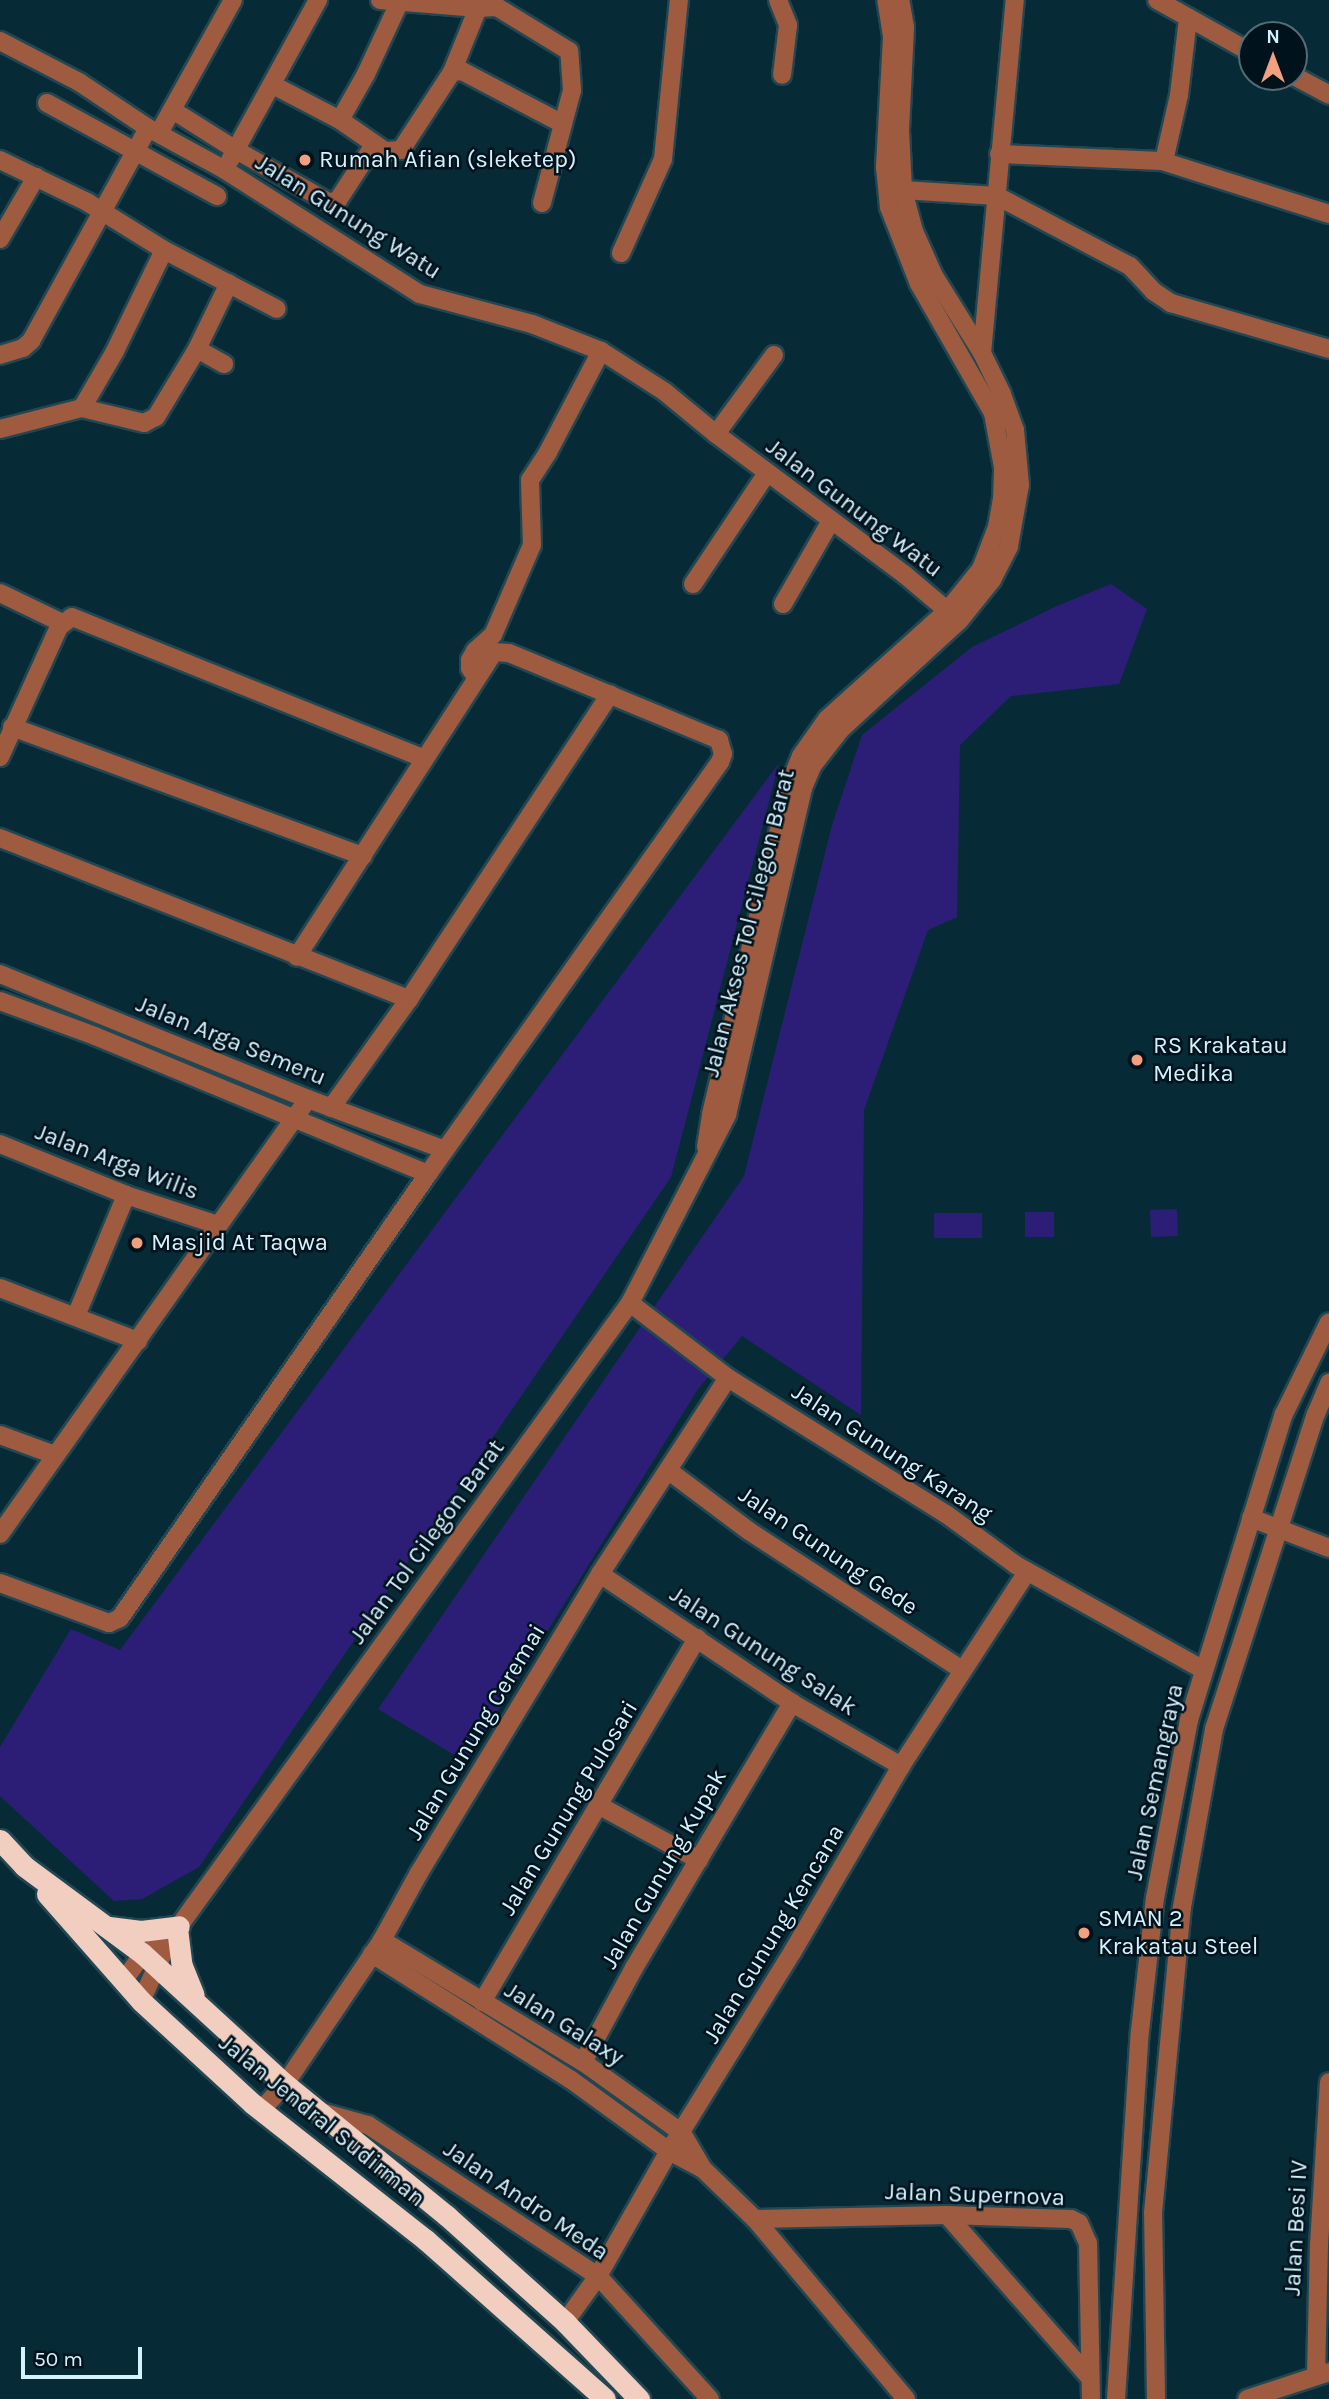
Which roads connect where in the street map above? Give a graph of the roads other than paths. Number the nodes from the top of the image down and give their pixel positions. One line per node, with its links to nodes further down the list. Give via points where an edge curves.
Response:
1 (233, 0): 21 (street)
2 (318, 0): 18 (street)
3 (380, 0): 10 (street)
4 (679, 0): 41 (street, via 663,159)
5 (778, 0): 16 (street, via 788,25)
6 (886, 0): 59 (street, via 892,36 885,167 889,207 919,284 993,413 1003,467 1002,500 992,545)
7 (900, 0): 33 (street, Jalan Akses Tol Cilegon Barat, via 905,27)
8 (1015, 0): 28 (street)
9 (1157, 0): 12 (street)
10 (399, 2): 11 (street); 22 (street)
11 (478, 8): 15 (street); 23 (street, via 497,7 569,51 572,90)
12 (1188, 18): 14 (street); 30 (street, via 1179,95)
13 (0, 41): 24 (street, Jalan Gunung Watu, via 79,82)
14 (1238, 45)
15 (452, 72): 23 (street, via 461,71); 25 (street, via 401,150 385,151)
16 (782, 75)
17 (1308, 84): 19 (street)
18 (273, 85): 22 (street); 26 (street)
19 (1329, 95)
20 (47, 103): 27 (street)
21 (174, 111): 24 (street); 26 (street)
22 (340, 120): 25 (street)
23 (563, 124): 36 (street)
24 (153, 131): 27 (street); 31 (street, Jalan Gunung Watu)
25 (374, 145): 26 (street, via 333,203)
26 (236, 150): 31 (street)
27 (136, 151): 34 (street); 37 (street)
28 (999, 154): 30 (street); 35 (street)
29 (0, 160): 32 (street)
30 (1164, 162): 38 (street)
31 (225, 170): 46 (street, Jalan Gunung Watu, via 420,294 532,324)
32 (36, 177): 37 (street); 39 (street)
33 (902, 190): 35 (street); 47 (street, Jalan Akses Tol Cilegon Barat, via 934,275)
34 (217, 196)
35 (997, 196): 45 (street, via 1130,266 1171,303); 47 (street)
36 (542, 203)
37 (103, 211): 40 (street); 48 (street, via 31,341)
38 (1329, 214)
39 (0, 239)
40 (164, 250): 42 (street); 51 (street)
41 (621, 253)
42 (229, 283): 43 (street); 44 (street)
43 (277, 309)
44 (197, 349): 50 (street); 51 (street, via 162,410 150,421)
45 (1329, 349)
46 (601, 351): 53 (street, Jalan Gunung Watu, via 665,392); 61 (street, via 530,480 532,545 493,635 470,660)
47 (982, 353): 59 (street, Jalan Akses Tol Cilegon Barat, via 1015,430 1020,485 1010,546 992,580)
48 (0, 355)
49 (774, 355): 53 (street)
50 (224, 364)
51 (82, 408): 52 (street)
52 (0, 429)
53 (716, 435): 54 (street, Jalan Gunung Watu)
54 (767, 473): 55 (street, Jalan Gunung Watu); 56 (street)
55 (831, 521): 58 (street); 59 (street, Jalan Gunung Watu)
56 (693, 584)
57 (0, 593): 60 (street)
58 (783, 604)
59 (953, 616): 77 (street, Jalan Akses Tol Cilegon Barat, via 841,729 813,765 803,788 727,1115)
60 (62, 622): 63 (street); 65 (street, via 72,617)
61 (476, 677): 62 (street, via 494,652 501,652); 65 (street)
62 (610, 694): 70 (street); 76 (street, via 719,740 723,754)
63 (12, 727): 64 (street); 67 (street)
64 (0, 757)
65 (425, 759): 67 (street)
66 (0, 838): 68 (street)
67 (363, 856): 68 (street)
68 (297, 957): 70 (street)
69 (0, 974): 72 (street, Jalan Arga Semeru)
70 (409, 999): 73 (street)
71 (0, 1001): 74 (street, Jalan Arga Semeru)
72 (308, 1099): 73 (street, Jalan Arga Semeru); 74 (street)
73 (331, 1108): 76 (street, Jalan Arga Semeru)
74 (295, 1119): 78 (street, Jalan Arga Semeru); 80 (street)
75 (0, 1144): 79 (street, Jalan Arga Wilis)
76 (445, 1150): 78 (street)
77 (704, 1160): 82 (street, Jalan Tol Cilegon Barat)
78 (428, 1174): 97 (street, via 120,1618 109,1623)
79 (126, 1195): 80 (street, Jalan Arga Wilis); 83 (street)
80 (218, 1225): 85 (street)
81 (0, 1288): 83 (street)
82 (630, 1303): 86 (street, Jalan Gunung Karang); 108 (street, Jalan Tol Cilegon Barat)
83 (76, 1317): 85 (street)
84 (1329, 1322): 91 (street, Jalan Semangraya, via 1284,1414)
85 (138, 1341): 89 (street)
86 (728, 1378): 90 (street, Jalan Gunung Ceremai); 95 (street, Jalan Gunung Karang, via 946,1514)
87 (1329, 1383): 92 (street, Jalan Semangraya)
88 (0, 1435): 89 (street)
89 (55, 1455): 93 (street)
90 (669, 1471): 96 (street, Jalan Gunung Ceremai); 99 (street, Jalan Gunung Gede, via 749,1531)
91 (1251, 1518): 92 (street); 100 (street, Jalan Semangraya)
92 (1279, 1528): 94 (street); 136 (street, Jalan Semangraya, via 1213,1729 1182,1907 1153,2213)
93 (0, 1534)
94 (1329, 1548)
95 (1027, 1572): 99 (street, Jalan Gunung Kencana); 100 (street, Jalan Gunung Karang)
96 (600, 1574): 98 (street, Jalan Gunung Salak); 109 (street, Jalan Gunung Ceremai)
97 (0, 1583)
98 (697, 1638): 101 (street, Jalan Gunung Salak); 103 (street, Jalan Gunung Pulosari)
99 (962, 1670): 102 (street, Jalan Gunung Kencana)
100 (1204, 1670): 135 (street, Jalan Semangraya, via 1189,1720 1155,1898 1140,2031)
101 (792, 1703): 102 (street, Jalan Gunung Salak); 105 (street, Jalan Gunung Kupak)
102 (901, 1766): 120 (street, Jalan Gunung Kencana)
103 (598, 1805): 105 (street); 113 (street, Jalan Gunung Pulosari)
104 (0, 1840): 106 (highway)
105 (699, 1860): 115 (street, Jalan Gunung Kupak)
106 (24, 1866): 107 (highway); 111 (highway, Jalan Jendral Sudirman)
107 (107, 1927): 108 (highway); 110 (highway)
108 (175, 1931): 110 (street); 114 (highway, via 181,1966)
109 (377, 1947): 113 (street, Jalan Galaxy); 117 (street, Jalan Gunung Ceremai); 121 (street, Jalan Galaxy)
110 (150, 1961): 111 (street); 112 (street); 114 (highway)
111 (124, 1980): 112 (highway, Jalan Jendral Sudirman)
112 (141, 2001): 118 (highway, Jalan Jendral Sudirman)
113 (482, 2002): 115 (street, Jalan Galaxy)
114 (197, 2004): 117 (highway)
115 (583, 2062): 120 (street, Jalan Galaxy)
116 (1329, 2082): 125 (street, Jalan Besi IV)
117 (285, 2084): 118 (street, Jalan Gunung Ceremai); 119 (highway)
118 (262, 2109): 130 (highway, Jalan Jendral Sudirman, via 464,2272)
119 (317, 2111): 126 (street, Jalan Andro Meda, via 368,2125); 127 (highway, via 447,2216)
120 (682, 2133): 121 (street, Jalan Gunung Kencana); 122 (street, Jalan Galaxy)
121 (669, 2151): 122 (street, Jalan Galaxy); 126 (street, Jalan Gunung Kencana)
122 (703, 2169): 124 (street, Jalan Galaxy)
123 (947, 2215): 124 (street, Jalan Supernova); 129 (street); 129 (street, Jalan Supernova, via 1071,2219 1079,2223 1088,2243)
124 (755, 2218): 133 (street, Jalan Galaxy)
125 (1324, 2244): 128 (street, Jalan Besi IV)
126 (598, 2276): 127 (street, Jalan Gunung Kencana); 132 (street, Jalan Andro Meda)
127 (565, 2322): 131 (highway)
128 (1323, 2374): 137 (street)
129 (1090, 2378): 134 (street)
130 (605, 2399)
131 (639, 2399)
132 (710, 2399)
133 (906, 2399)
134 (1091, 2399)
135 (1116, 2399)
136 (1156, 2399)
137 (1247, 2399)

